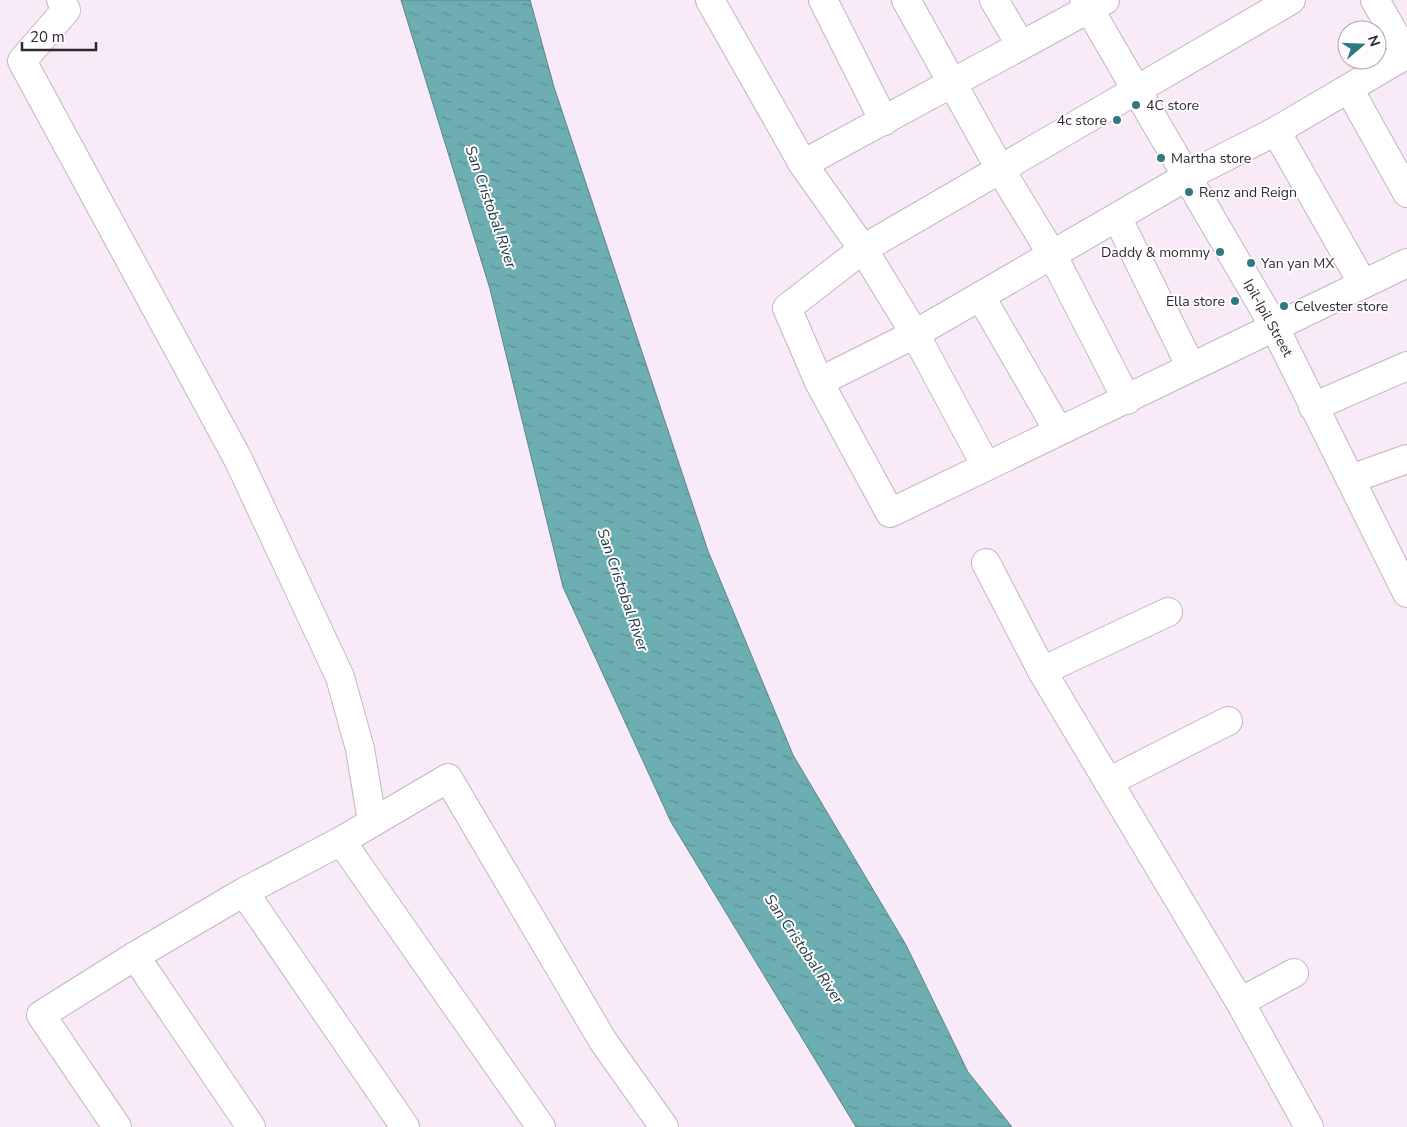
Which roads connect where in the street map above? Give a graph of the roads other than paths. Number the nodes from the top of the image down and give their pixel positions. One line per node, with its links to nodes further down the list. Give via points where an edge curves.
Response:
1 (61, 0): 44 (street, via 66,10 22,60 238,459 340,677 360,750)
2 (710, 0): 16 (street)
3 (823, 0): 14 (street)
4 (906, 0): 11 (street)
5 (994, 0): 9 (street)
6 (1291, 0): 12 (street)
7 (1375, 0): 10 (street)
8 (1093, 3): 9 (street); 12 (street, Ipil-Ipil Street)
9 (1021, 46): 11 (street)
10 (1407, 55): 13 (street)
11 (951, 84): 14 (street); 17 (street)
12 (1136, 89): 17 (street); 18 (street, Ipil-Ipil Street)
13 (1348, 89): 15 (street); 19 (street)
14 (884, 121): 16 (street)
15 (1276, 132): 18 (street); 24 (street)
16 (803, 164): 21 (street)
17 (1000, 170): 21 (street); 22 (street)
18 (1186, 177): 20 (street); 26 (street, Ipil-Ipil Street)
19 (1407, 193)
20 (1118, 219): 22 (street); 29 (street)
21 (864, 250): 27 (street); 30 (street, via 788,308)
22 (1053, 256): 25 (street); 31 (street)
23 (1407, 263): 24 (street)
24 (1363, 284): 26 (street)
25 (981, 297): 27 (street); 33 (street)
26 (1274, 326): 29 (street); 32 (street, Ipil-Ipil Street)
27 (915, 334): 30 (street); 35 (street)
28 (1407, 366): 32 (street)
29 (1191, 367): 31 (street)
30 (819, 382): 35 (street, via 890,513)
31 (1127, 400): 33 (street)
32 (1313, 407): 36 (street, Ipil-Ipil Street)
33 (1058, 430): 35 (street)
34 (1407, 458): 36 (street)
35 (986, 466)
36 (1351, 479): 37 (street, Ipil-Ipil Street)
37 (1399, 555): 39 (street, Ipil-Ipil Street)
38 (986, 564): 41 (street)
39 (1407, 593)
40 (1168, 612): 41 (street)
41 (1042, 671): 43 (street)
42 (1228, 721): 43 (street)
43 (1108, 782): 49 (street)
44 (372, 821): 45 (street); 54 (street, via 448,778 603,1041)
45 (341, 842): 46 (street); 53 (street)
46 (244, 892): 47 (street); 52 (street)
47 (135, 956): 50 (street, via 41,1015); 51 (street)
48 (1294, 973): 49 (street)
49 (1240, 1002): 55 (street)
50 (117, 1127)
51 (251, 1127)
52 (405, 1127)
53 (541, 1127)
54 (664, 1127)
55 (1309, 1127)

